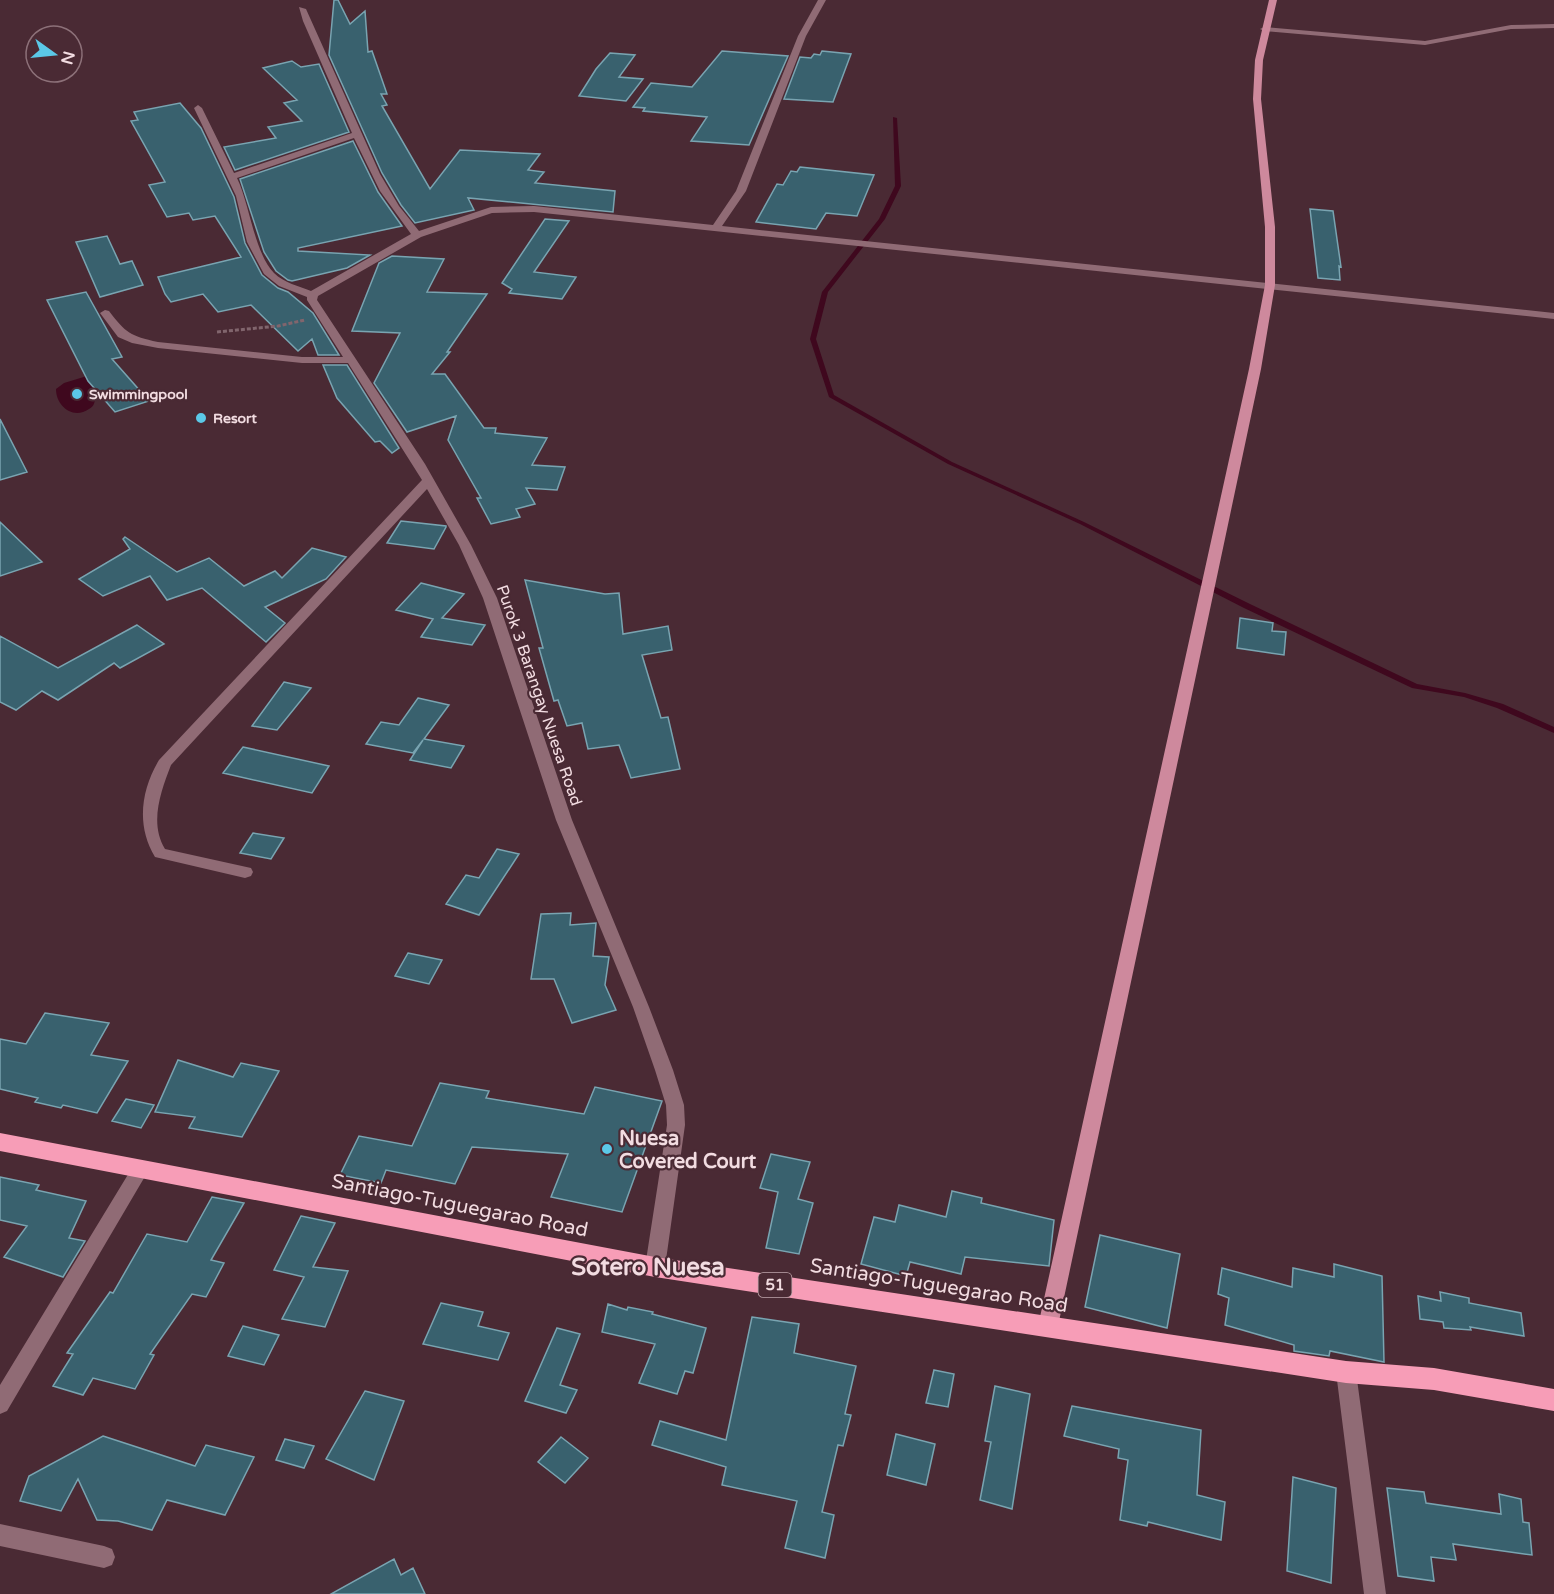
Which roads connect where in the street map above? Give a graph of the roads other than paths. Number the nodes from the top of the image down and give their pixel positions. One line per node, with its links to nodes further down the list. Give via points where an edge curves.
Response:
1 (822, 0): 9 (street, via 802,36 741,191)
2 (1272, 0): 5 (main road)
3 (302, 9): 7 (street)
4 (1554, 26): 5 (street, via 1511,27 1425,43)
5 (1264, 29): 11 (main road, via 1257,99 1270,227)
6 (198, 108): 8 (street)
7 (357, 134): 8 (street); 10 (street, via 394,207)
8 (230, 177): 12 (street, via 241,196 252,242 268,274)
9 (716, 228): 10 (street, via 534,209 491,210); 11 (street)
10 (417, 235): 12 (street)
11 (1270, 285): 14 (street); 21 (main road)
12 (313, 295): 15 (street, Purok 3 Barangay Nuesa Road, via 314,306)
13 (105, 313): 15 (street, via 122,335 158,345 302,360)
14 (1554, 316)
15 (351, 360): 16 (street, Purok 3 Barangay Nuesa Road)
16 (428, 480): 17 (street, via 164,763 154,788 152,843 160,853); 20 (street, Purok 3 Barangay Nuesa Road, via 490,598 564,820 641,1007 675,1106 676,1125)
17 (245, 872)
18 (0, 1142): 19 (highway, Santiago-Tuguegarao Road / 51)
19 (141, 1168): 20 (highway, Santiago-Tuguegarao Road / 51); 24 (street)
20 (655, 1267): 21 (highway, Santiago-Tuguegarao Road / 51)
21 (1048, 1326): 22 (highway, Santiago-Tuguegarao Road / 51)
22 (1347, 1372): 23 (highway, Santiago-Tuguegarao Road / 51, via 1434,1379); 27 (street)
23 (1554, 1400)
24 (0, 1404)
25 (0, 1535): 26 (street)
26 (104, 1557)
27 (1375, 1594)

